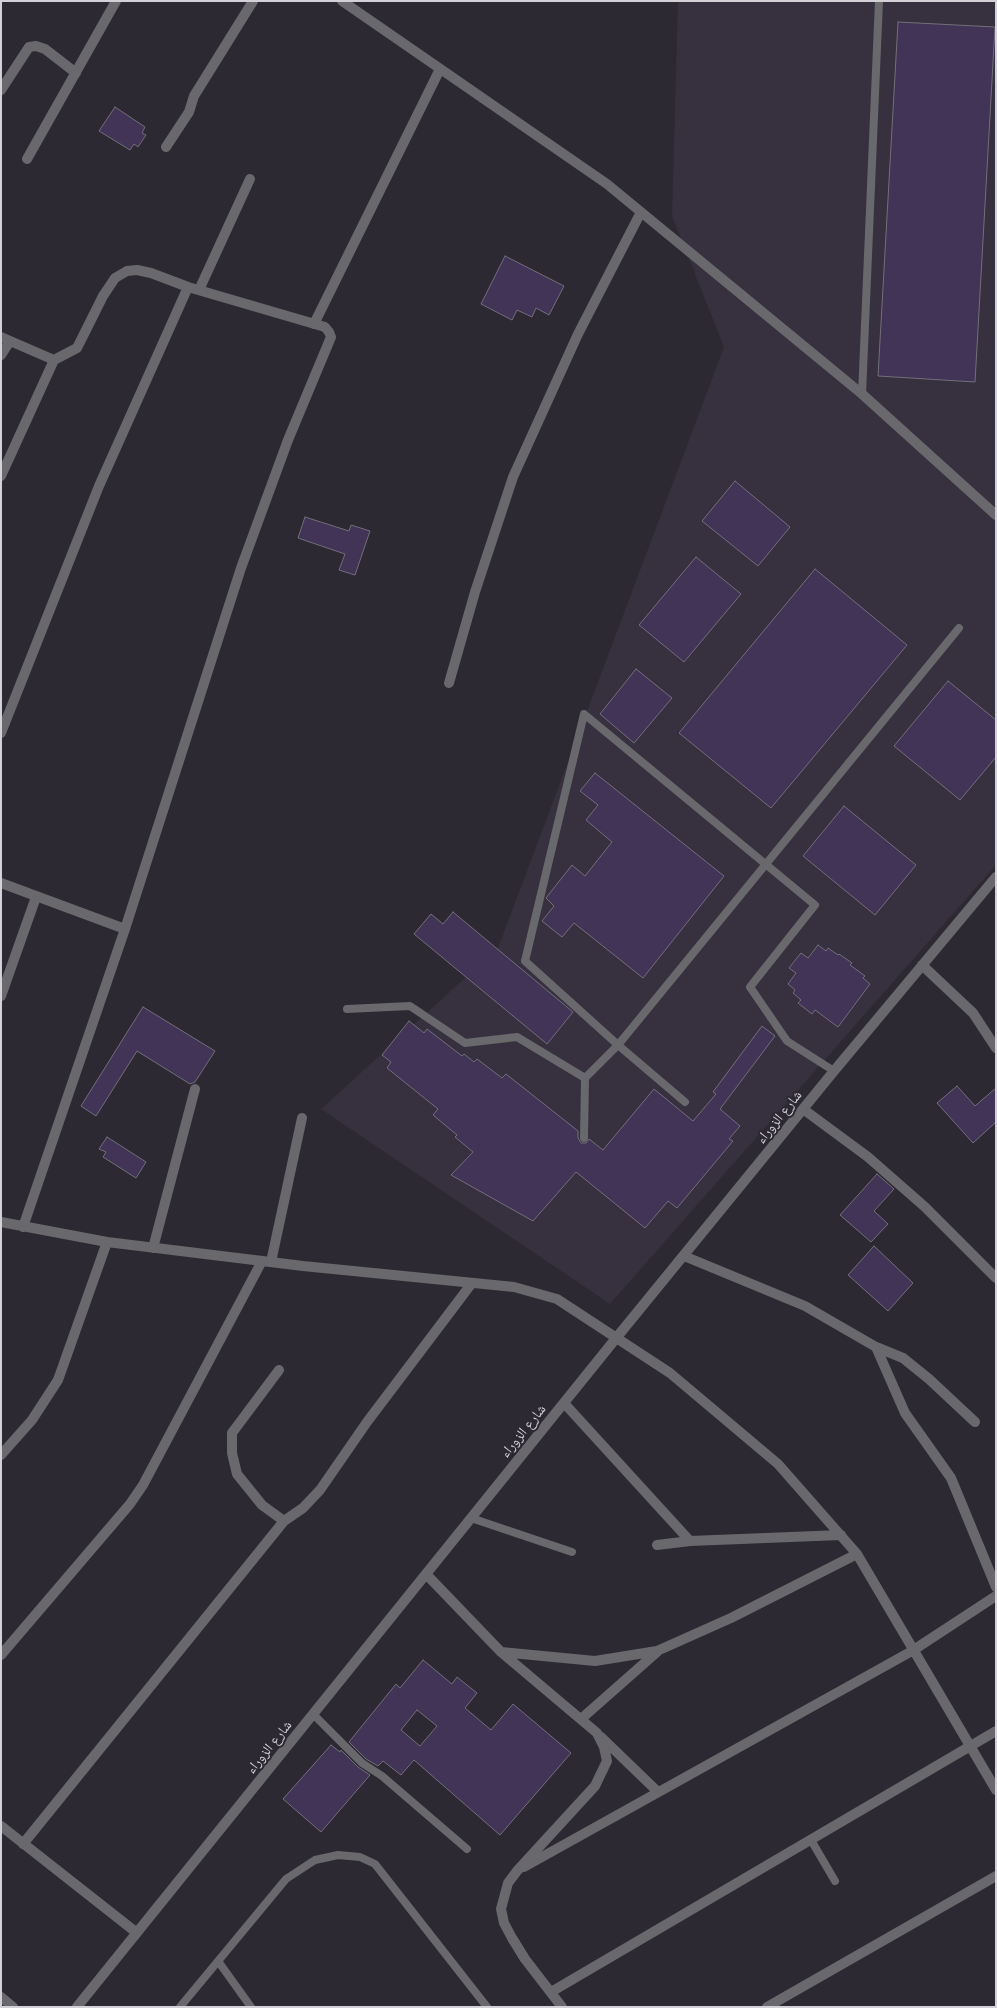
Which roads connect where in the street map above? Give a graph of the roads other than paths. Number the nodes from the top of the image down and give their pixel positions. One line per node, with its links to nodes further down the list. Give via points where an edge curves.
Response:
1 (116, 1): 6 (street)
2 (253, 1): 8 (street)
3 (342, 1): 5 (street)
4 (879, 1): 18 (lane)
5 (440, 68): 11 (street, via 607,184); 14 (street)
6 (76, 73): 7 (street, via 45,49 30,47); 9 (street)
7 (1, 90)
8 (166, 147)
9 (27, 158)
10 (250, 179): 13 (street)
11 (641, 212): 18 (street); 22 (street, via 578,334 513,477)
12 (188, 287): 13 (street); 17 (street, via 137,270 115,278 77,348); 23 (street, via 99,486)
13 (199, 290): 14 (street)
14 (314, 324): 28 (street, via 325,326 331,338 288,440 241,568)
15 (6, 339): 16 (street); 17 (street)
16 (1, 356)
17 (54, 360): 19 (street)
18 (862, 394): 20 (street)
19 (1, 476)
20 (996, 515)
21 (959, 628): 24 (lane)
22 (449, 683)
23 (1, 733)
24 (764, 865): 32 (lane); 32 (lane, via 584,714 525,961); 34 (lane, via 815,905 750,987 788,1040)
25 (996, 878): 29 (street, شارع الزوراء)
26 (1, 883): 27 (street)
27 (36, 897): 28 (street); 30 (street)
28 (126, 929): 42 (street)
29 (922, 966): 33 (street, via 973,1012); 34 (street, شارع الزوراء)
30 (1, 996)
31 (347, 1009): 35 (lane, via 410,1006 464,1043 517,1037)
32 (618, 1045): 35 (lane); 37 (lane)
33 (996, 1048)
34 (834, 1071): 38 (street, شارع الزوراء)
35 (585, 1078): 40 (lane)
36 (195, 1089): 44 (street)
37 (685, 1102)
38 (803, 1109): 45 (street, شارع الزوراء); 47 (street, via 868,1157 925,1207)
39 (302, 1118): 46 (street)
40 (584, 1138)
41 (1, 1222): 42 (street)
42 (23, 1227): 43 (street)
43 (107, 1242): 44 (street); 54 (street, via 58,1380 32,1420)
44 (153, 1248): 46 (street)
45 (684, 1256): 49 (street, شارع الزوراء); 50 (street, via 805,1306)
46 (267, 1262): 48 (street); 68 (street, via 143,1485)
47 (996, 1278)
48 (472, 1283): 49 (street, via 514,1287 558,1299); 56 (street, via 320,1490 304,1508)
49 (617, 1337): 52 (street, شارع الزوراء); 57 (street, via 670,1373 778,1464)
50 (876, 1347): 53 (street, via 903,1358); 63 (street, via 905,1413 951,1478)
51 (279, 1370): 56 (street, via 232,1433 232,1453 237,1474 262,1505)
52 (564, 1403): 55 (street, شارع الزوراء); 58 (street)
53 (975, 1422)
54 (1, 1455)
55 (471, 1518): 60 (lane); 62 (street, شارع الزوراء)
56 (284, 1521): 78 (street)
57 (841, 1535): 58 (street); 61 (street)
58 (690, 1541): 59 (street)
59 (657, 1545)
60 (572, 1552)
61 (857, 1554): 65 (street, via 731,1618); 66 (street)
62 (426, 1574): 67 (street); 69 (street, شارع الزوراء)
63 (996, 1587)
64 (996, 1596): 66 (street)
65 (657, 1651): 67 (street, via 595,1661); 70 (street)
66 (912, 1651): 73 (street); 75 (street)
67 (501, 1652): 70 (street)
68 (1, 1655)
69 (313, 1714): 79 (lane, via 362,1763 382,1776); 83 (street, شارع الزوراء)
70 (581, 1719): 72 (street)
71 (996, 1731): 73 (street)
72 (597, 1733): 75 (street); 80 (street, via 606,1761 602,1774 595,1786)
73 (970, 1748): 74 (street); 77 (street)
74 (996, 1790)
75 (658, 1792): 80 (street)
76 (1, 1826): 78 (street)
77 (811, 1840): 82 (lane); 85 (street)
78 (23, 1844): 83 (street)
79 (467, 1849)
80 (517, 1871): 85 (street, via 508,1884 501,1909 504,1923 525,1959)
81 (996, 1876): 93 (street)
82 (834, 1881)
83 (137, 1933): 88 (street, شارع الزوراء)
84 (218, 1961): 89 (lane); 90 (lane); 91 (lane, via 286,1879 315,1860 338,1855 360,1857 375,1864)
85 (551, 1992): 92 (street)
86 (1, 1997): 87 (street)
87 (13, 2007)
88 (77, 2007)
89 (180, 2007)
90 (251, 2007)
91 (488, 2007)
92 (562, 2007)
93 (767, 2007)

